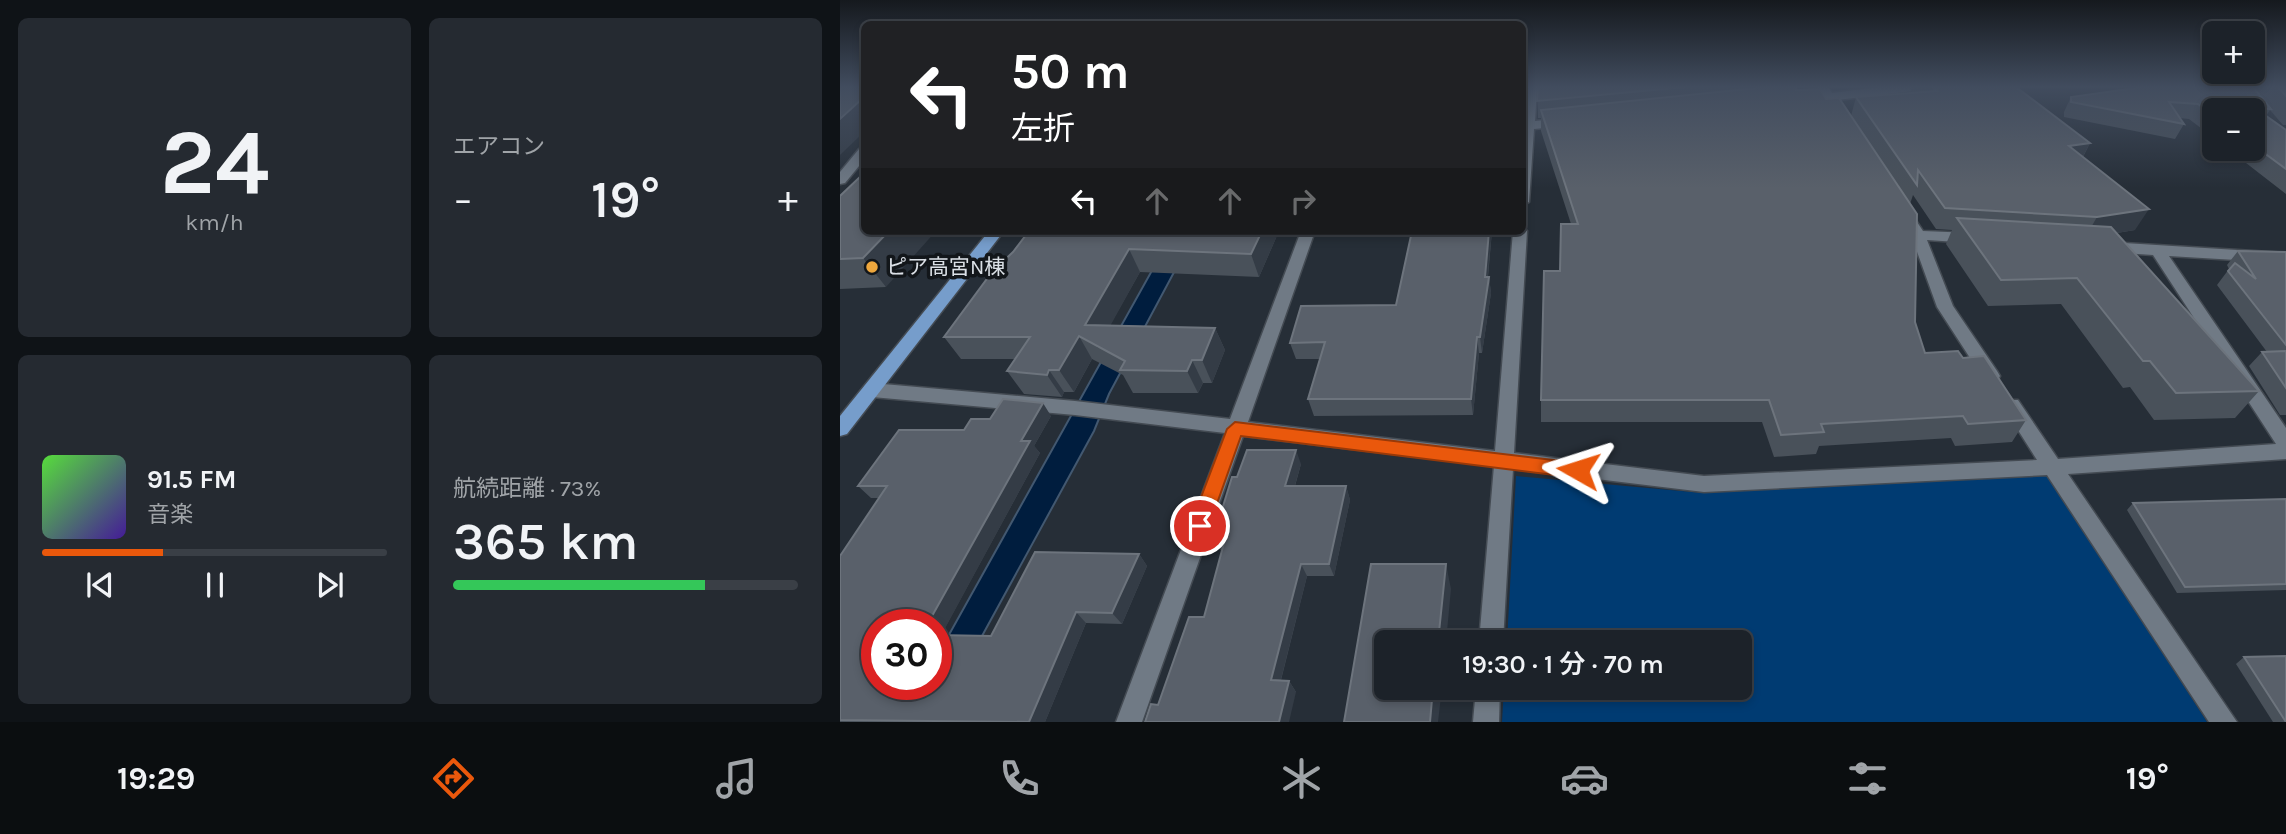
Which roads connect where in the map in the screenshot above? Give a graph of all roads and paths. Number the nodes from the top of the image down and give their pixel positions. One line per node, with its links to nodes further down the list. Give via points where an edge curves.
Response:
1 (1583, 121): 3 (street)
2 (1845, 121): 4 (street)
3 (1526, 126)
4 (1852, 132)
5 (861, 156): 6 (street)
6 (840, 180)
7 (1896, 201): 11 (street)
8 (994, 235): 16 (main road)
9 (1307, 235): 18 (street)
10 (1520, 235): 21 (street)
11 (1918, 235): 12 (street); 22 (street, via 1945,307)
12 (1984, 239)
13 (2091, 246): 14 (street)
14 (2158, 250): 15 (street); 19 (street)
15 (2286, 258)
16 (872, 390): 17 (main road); 18 (street, via 1075,408)
17 (840, 429)
18 (1235, 429): 21 (street); 25 (street)
19 (2286, 443)
20 (2286, 451): 22 (street)
21 (1502, 462): 22 (street, via 1704,484); 23 (street)
22 (2053, 467): 27 (street)
23 (1492, 630)
24 (1487, 700): 26 (street)
25 (1129, 722)
26 (1486, 722)
27 (2224, 722)

